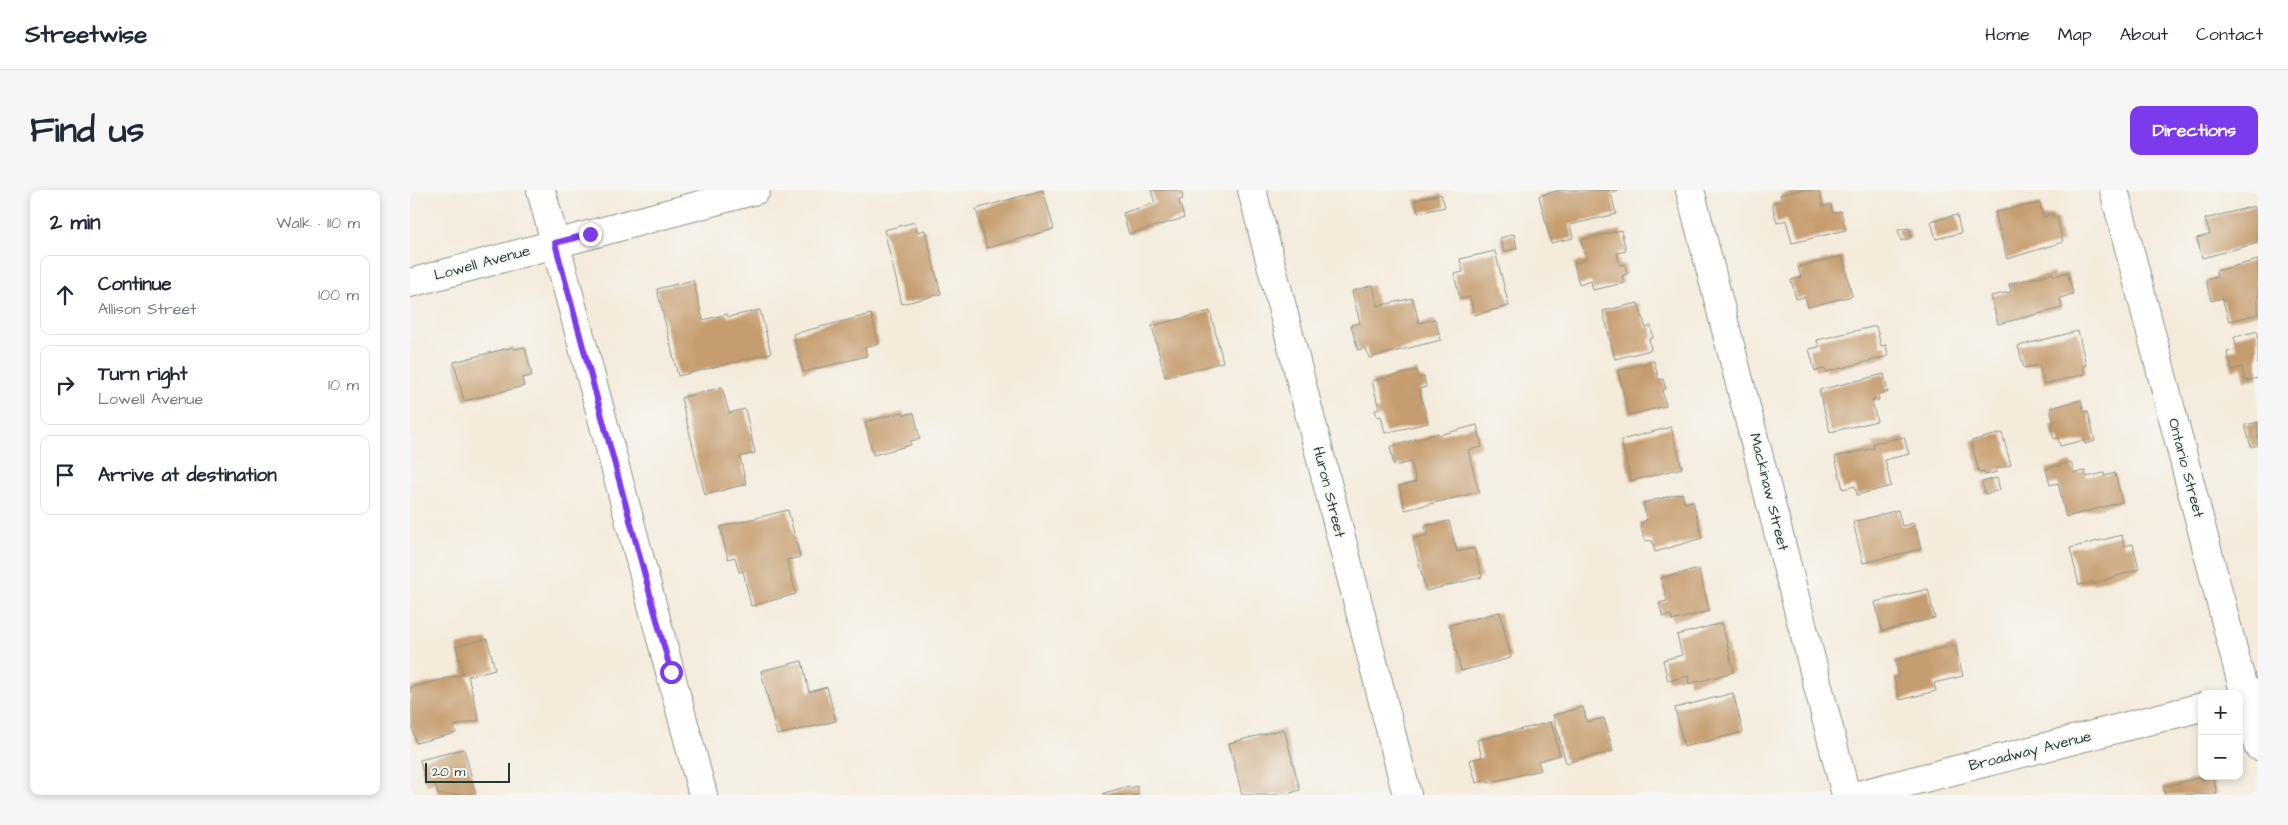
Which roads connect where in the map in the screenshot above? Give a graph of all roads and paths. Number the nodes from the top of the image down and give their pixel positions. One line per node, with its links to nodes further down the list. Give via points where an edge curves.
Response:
1 (541, 190): 6 (street)
2 (756, 190): 6 (street, Lowell Avenue)
3 (1252, 190): 12 (street, Huron Street)
4 (1690, 190): 13 (street, Mackinaw Street)
5 (2114, 190): 8 (street, Ontario Street)
6 (555, 243): 7 (street, Lowell Avenue); 11 (street)
7 (410, 283)
8 (2247, 695): 10 (street, Ontario Street)
9 (2198, 708): 14 (street, Broadway Avenue)
10 (2258, 746)
11 (703, 795)
12 (1407, 795)
13 (1846, 795)
14 (1858, 795)

